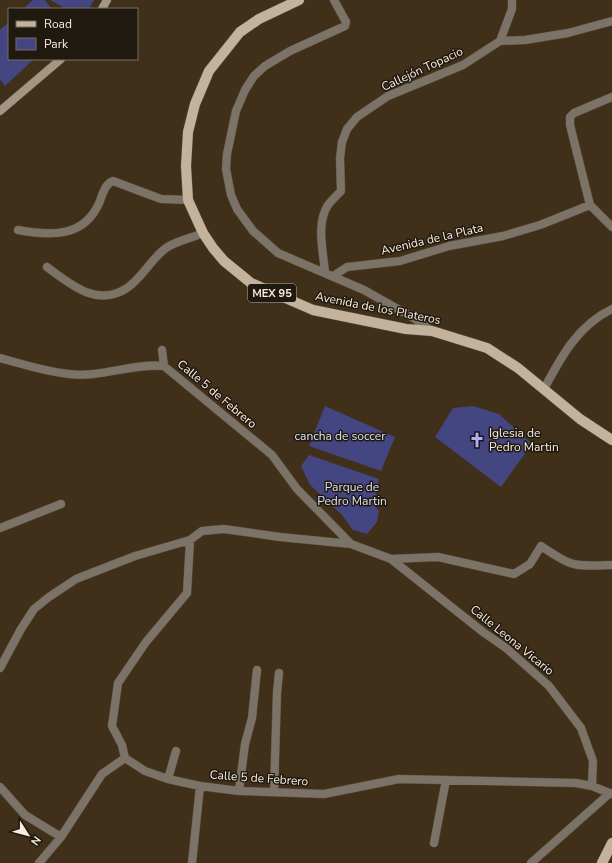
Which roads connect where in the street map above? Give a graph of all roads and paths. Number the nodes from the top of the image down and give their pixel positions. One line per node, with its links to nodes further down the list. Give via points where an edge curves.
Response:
1 (299, 0): 9 (main road, Avenida de los Plateros / MEX 95, via 240,32 209,71 197,98 188,132)
2 (334, 0): 15 (street, via 346,22 345,26 290,51 265,66 254,76 245,90 236,111 226,169 231,195 237,209 253,231 278,253)
3 (512, 0): 5 (street, via 512,9)
4 (612, 21): 5 (street, via 568,33)
5 (500, 41): 15 (street, Callejón Topacio, via 463,65 388,96 357,117 347,129 340,158 341,191 322,216 322,236)
6 (60, 60): 8 (main road)
7 (612, 97): 10 (street, via 570,117)
8 (0, 111)
9 (188, 200): 12 (street, via 161,199 114,181 106,187 97,209 74,230 42,234); 13 (main road, Avenida de los Plateros / MEX 95)
10 (590, 205): 11 (street); 15 (street, Avenida de la Plata, via 532,227 449,246 400,261 347,267)
11 (612, 228)
12 (18, 230)
13 (203, 233): 14 (street, via 167,248 127,288 114,293 101,295 80,291); 17 (main road, Avenida de los Plateros / MEX 95, via 224,260 251,283 265,290 313,310 406,329)
14 (47, 267)
15 (329, 274): 17 (street, via 364,290)
16 (612, 309): 21 (street, via 596,316 576,337 561,356)
17 (432, 331): 21 (main road, Avenida de los Plateros / MEX 95, via 487,348)
18 (162, 350): 20 (street)
19 (0, 358): 20 (street, Calle 5 de Febrero, via 70,374 96,373 148,364)
20 (164, 366): 26 (street, Calle 5 de Febrero, via 272,454 297,489)
21 (544, 389): 22 (main road, Avenida de los Plateros / MEX 95, via 580,419)
22 (612, 440)
23 (61, 504): 24 (street)
24 (0, 528)
25 (190, 540): 26 (street, Calle 5 de Febrero, via 202,531 224,529); 29 (street, Calle 5 de Febrero, via 135,556 76,579 65,586 34,610); 33 (street, via 187,593 146,642 118,683 112,726)
26 (351, 544): 27 (street, Calle 5 de Febrero)
27 (390, 559): 28 (street, Calle 5 de Febrero, via 438,558 514,574 530,564 541,546 570,564 584,567); 37 (street, Calle Leona Vicario, via 506,648 549,686 581,728 593,761)
28 (612, 565)
29 (0, 668)
30 (257, 670): 39 (street, via 252,718 245,744)
31 (279, 673): 40 (street)
32 (176, 751): 34 (street)
33 (125, 758): 34 (street, Calle 5 de Febrero, via 144,771); 42 (street, via 102,774)
34 (168, 779): 36 (street, Calle 5 de Febrero)
35 (446, 780): 37 (street, Calle 5 de Febrero, via 576,783); 40 (street, Calle 5 de Febrero, via 399,779 324,794); 43 (street)
36 (200, 786): 39 (street, Calle 5 de Febrero); 46 (street)
37 (592, 786): 41 (street, Calle 5 de Febrero)
38 (0, 787): 42 (street, via 25,815)
39 (239, 792): 40 (street, Calle 5 de Febrero)
40 (274, 792)
41 (611, 793): 47 (street)
42 (61, 837): 45 (street)
43 (434, 843)
44 (612, 843): 48 (main road)
45 (39, 863)
46 (192, 863)
47 (531, 863)
48 (602, 863)

